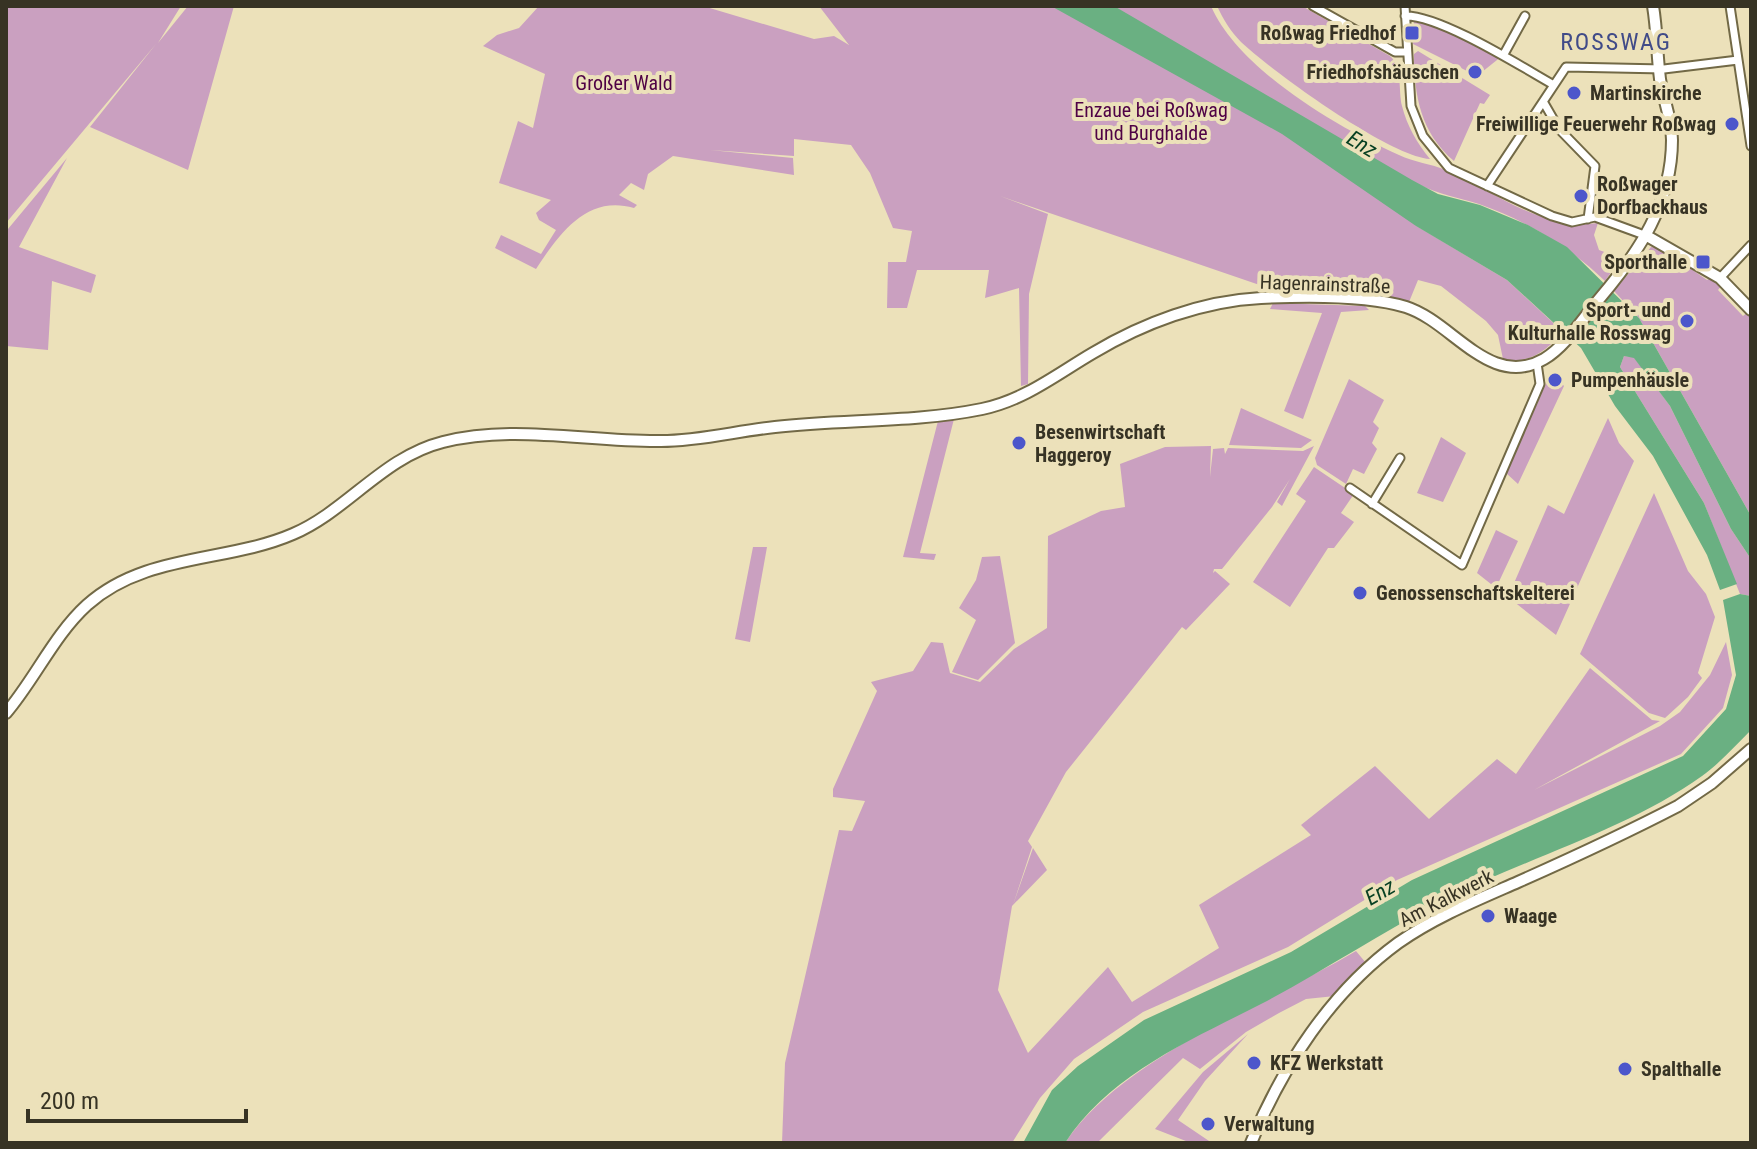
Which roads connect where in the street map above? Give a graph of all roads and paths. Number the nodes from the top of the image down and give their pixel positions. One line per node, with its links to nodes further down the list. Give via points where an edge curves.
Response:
1 (1313, 6): 7 (street, via 1395,52)
2 (1405, 6): 5 (street)
3 (1653, 6): 10 (street)
4 (1730, 6): 9 (street)
5 (1405, 16): 7 (street); 8 (street)
6 (1525, 16): 8 (street)
7 (1406, 52): 14 (street, via 1409,98 1423,136 1449,168)
8 (1504, 54): 11 (street)
9 (1738, 60): 10 (street); 13 (street)
10 (1659, 69): 11 (street, via 1569,66); 16 (street, via 1672,137 1663,194)
11 (1554, 85): 12 (street)
12 (1544, 103): 14 (street); 15 (street, via 1559,129 1595,166)
13 (1751, 146)
14 (1487, 186): 15 (street, via 1552,216 1572,222)
15 (1588, 219): 16 (street)
16 (1647, 236): 18 (street); 20 (street, via 1561,345)
17 (1751, 245): 18 (street)
18 (1720, 278): 19 (street)
19 (1751, 310)
20 (1537, 363): 23 (street, via 1540,384 1462,565); 24 (street, Hagenrainstraße, via 1517,367 1489,361 1432,319 1404,306 1250,299 1159,321 1017,398 947,415 778,426 676,441 516,434 432,445 390,466 296,533 163,566 110,588 78,614)
21 (1400, 458): 23 (street)
22 (1350, 488): 23 (street)
23 (1372, 504)
24 (6, 713)
25 (1751, 749): 26 (street, Am Kalkwerk, via 1668,811 1442,916 1397,944 1326,1013 1286,1073)
26 (1251, 1143)

